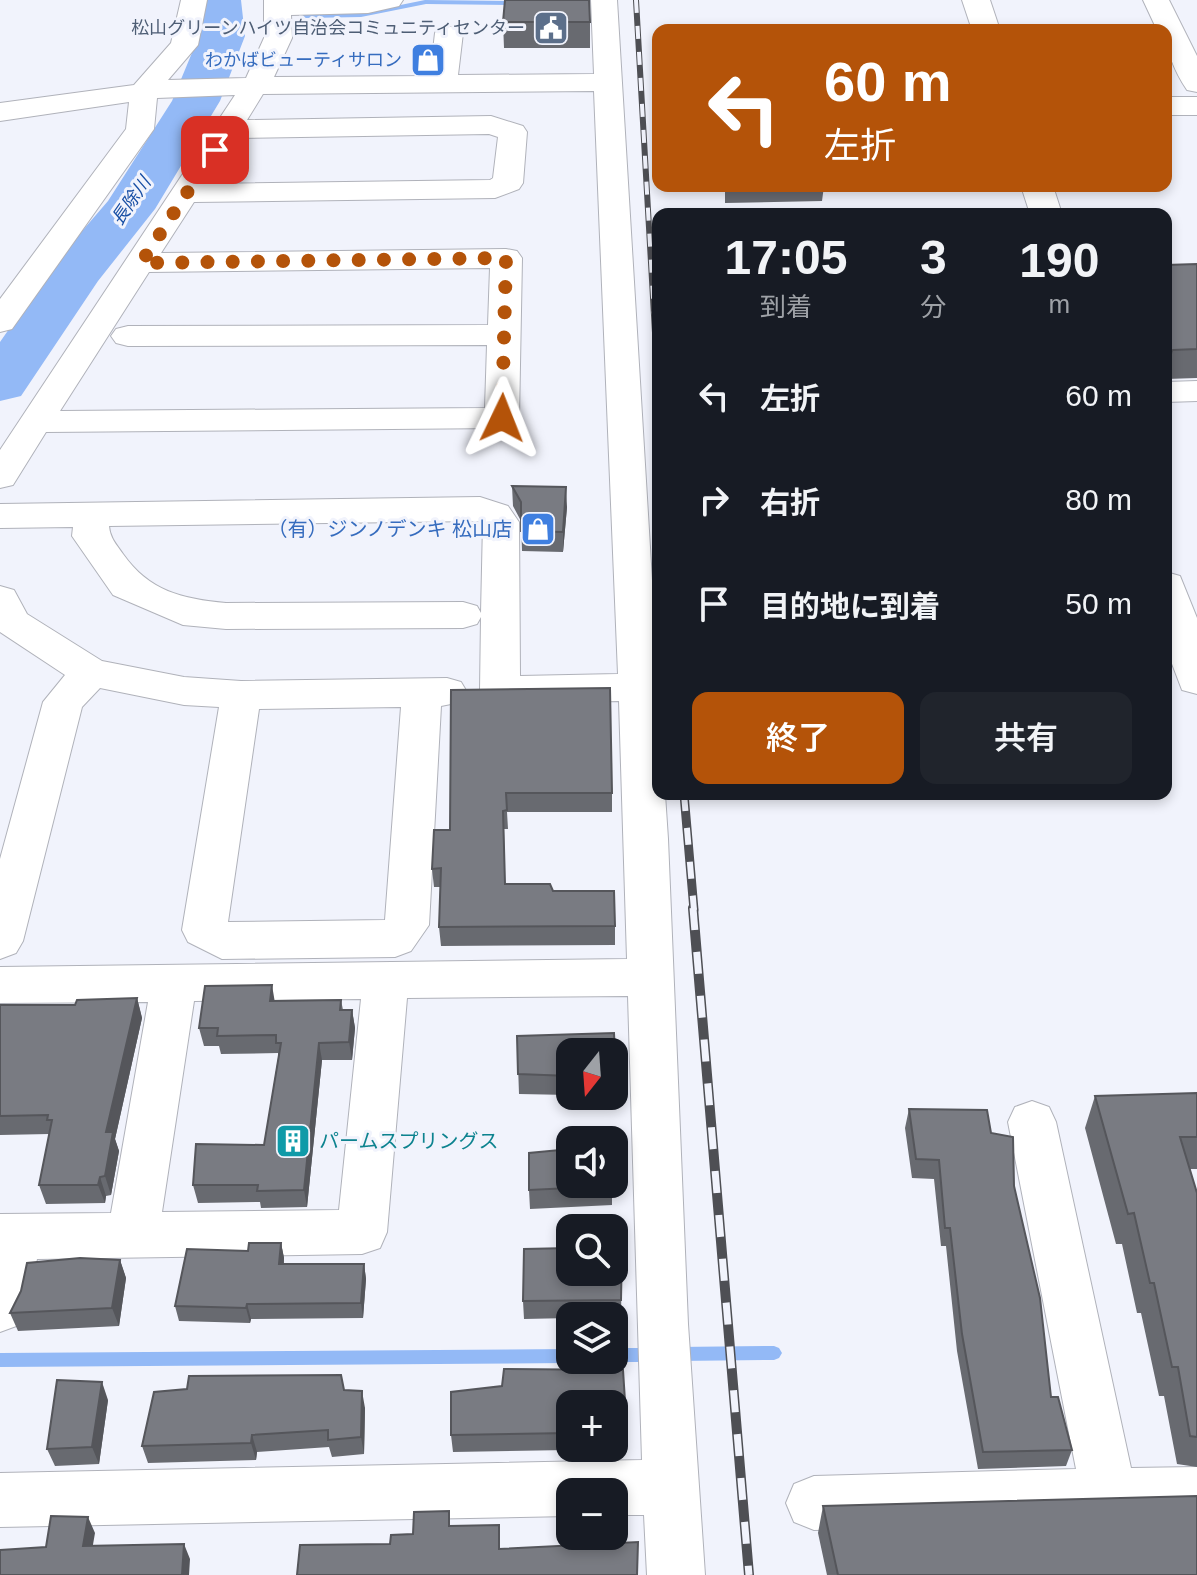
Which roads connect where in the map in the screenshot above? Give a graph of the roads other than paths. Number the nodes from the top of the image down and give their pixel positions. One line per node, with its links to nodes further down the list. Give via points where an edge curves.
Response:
1 (194, 0): 15 (street, via 184,45)
2 (604, 0): 11 (street)
3 (976, 0): 7 (highway)
4 (1156, 0): 8 (street)
5 (375, 2): 6 (street)
6 (277, 3): 14 (street, via 278,38)
7 (984, 24)
8 (1168, 24)
9 (449, 33): 12 (street)
10 (1172, 33): 13 (street)
11 (609, 82): 12 (street); 38 (street)
12 (443, 84): 14 (street)
13 (1197, 84)
14 (244, 85): 15 (street); 19 (street)
15 (144, 90): 18 (street); 22 (street, via 140,129)
16 (1172, 106): 17 (street)
17 (1197, 106)
18 (0, 112)
19 (229, 129): 20 (street); 20 (street, via 491,125 513,132 508,183 495,189)
20 (186, 193): 21 (street)
21 (141, 263): 25 (street, via 506,258); 29 (street)
22 (32, 282): 23 (street); 24 (street)
23 (0, 287)
24 (0, 322)
25 (504, 335): 26 (street); 29 (street, via 502,418)
26 (128, 336)
27 (1197, 391): 28 (street)
28 (1172, 392)
29 (34, 422): 30 (street)
30 (0, 477)
31 (0, 516): 32 (street)
32 (91, 516): 34 (street, via 91,536 126,586 183,612); 39 (street, via 480,509 495,514 501,522)
33 (1172, 603): 37 (highway)
34 (463, 615)
35 (4, 617): 36 (street)
36 (91, 673): 41 (street, via 184,691); 42 (street, via 63,702)
37 (1197, 680)
38 (636, 687): 39 (street); 43 (street)
39 (500, 690): 40 (street)
40 (422, 692): 41 (street); 41 (street, via 407,925 395,939 222,941 204,930)
41 (241, 695)
42 (0, 941)
43 (650, 977): 44 (street); 51 (street)
44 (386, 981): 45 (street); 48 (street, via 362,1232)
45 (174, 983): 46 (street); 48 (street)
46 (0, 985)
47 (1032, 1122): 53 (street)
48 (133, 1234): 49 (street)
49 (8, 1237): 50 (street)
50 (0, 1308)
51 (672, 1487): 54 (street); 56 (street)
52 (1197, 1494): 53 (street)
53 (1109, 1495): 55 (street)
54 (0, 1500)
55 (814, 1503)
56 (676, 1575)

